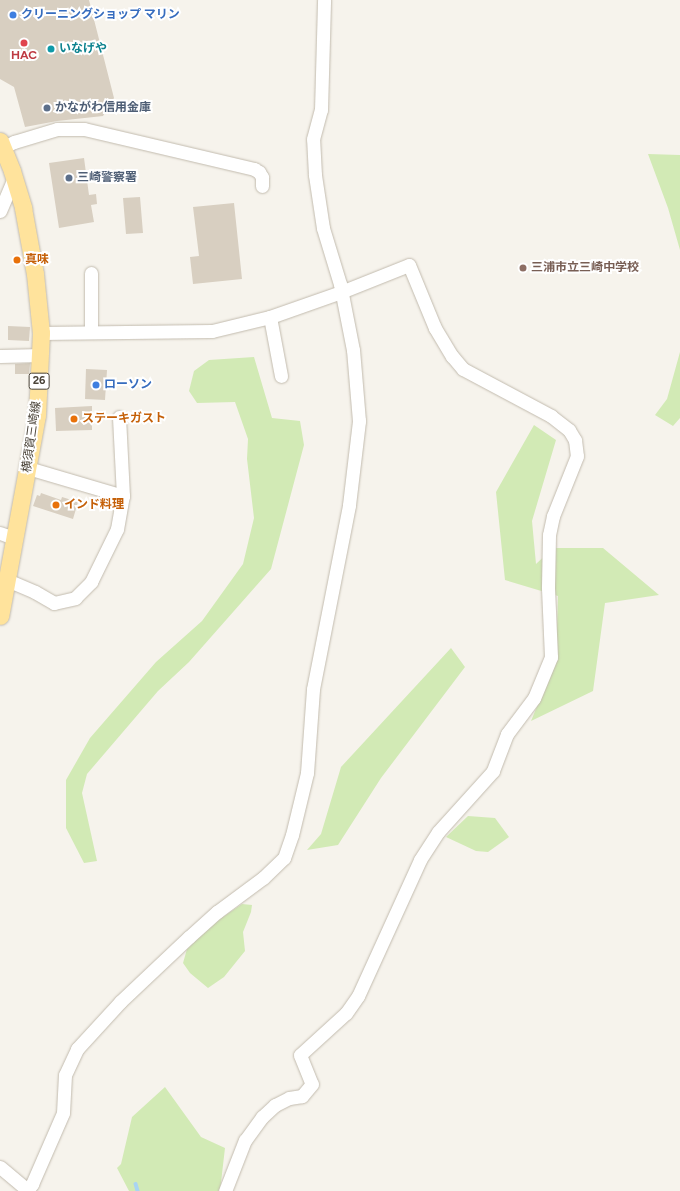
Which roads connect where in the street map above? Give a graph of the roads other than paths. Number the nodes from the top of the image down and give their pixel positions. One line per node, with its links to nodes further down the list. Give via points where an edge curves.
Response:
1 (324, 0): 7 (street, via 318,109 313,139 315,175 323,228)
2 (1, 146): 3 (main road, 横須賀三崎線 / 26); 4 (street, via 57,128 84,129 254,169 262,178)
3 (14, 178): 5 (street); 9 (main road, 横須賀三崎線 / 26, via 23,208 36,274)
4 (262, 186)
5 (0, 212)
6 (91, 273): 10 (street)
7 (341, 292): 8 (street); 21 (street, via 353,350 359,421 349,505 313,689 308,773 284,858 189,937 120,1002 76,1049 65,1075 63,1113); 22 (street, via 409,265 435,328 463,370 564,425 575,440 577,456 553,516 549,535 550,657 534,698 507,734 493,771 438,832 420,860 358,996 346,1013 300,1055 312,1084 302,1096 289,1098 275,1105 262,1116 245,1140)
8 (270, 317): 10 (street, via 212,331); 13 (street)
9 (41, 332): 10 (street); 11 (main road, 横須賀三崎線 / 26)
10 (91, 332)
11 (40, 355): 12 (street); 15 (main road, 横須賀三崎線 / 26, via 37,415)
12 (0, 356)
13 (281, 376)
14 (119, 417): 16 (street)
15 (28, 468): 16 (street); 17 (main road, 横須賀三崎線 / 26)
16 (123, 496): 18 (street, via 117,529 91,582 75,598 54,603)
17 (7, 536): 18 (main road, 横須賀三崎線 / 26)
18 (7, 580): 19 (main road, 横須賀三崎線 / 26)
19 (0, 616)
20 (0, 1167): 21 (street)
21 (27, 1191)
22 (225, 1191)

